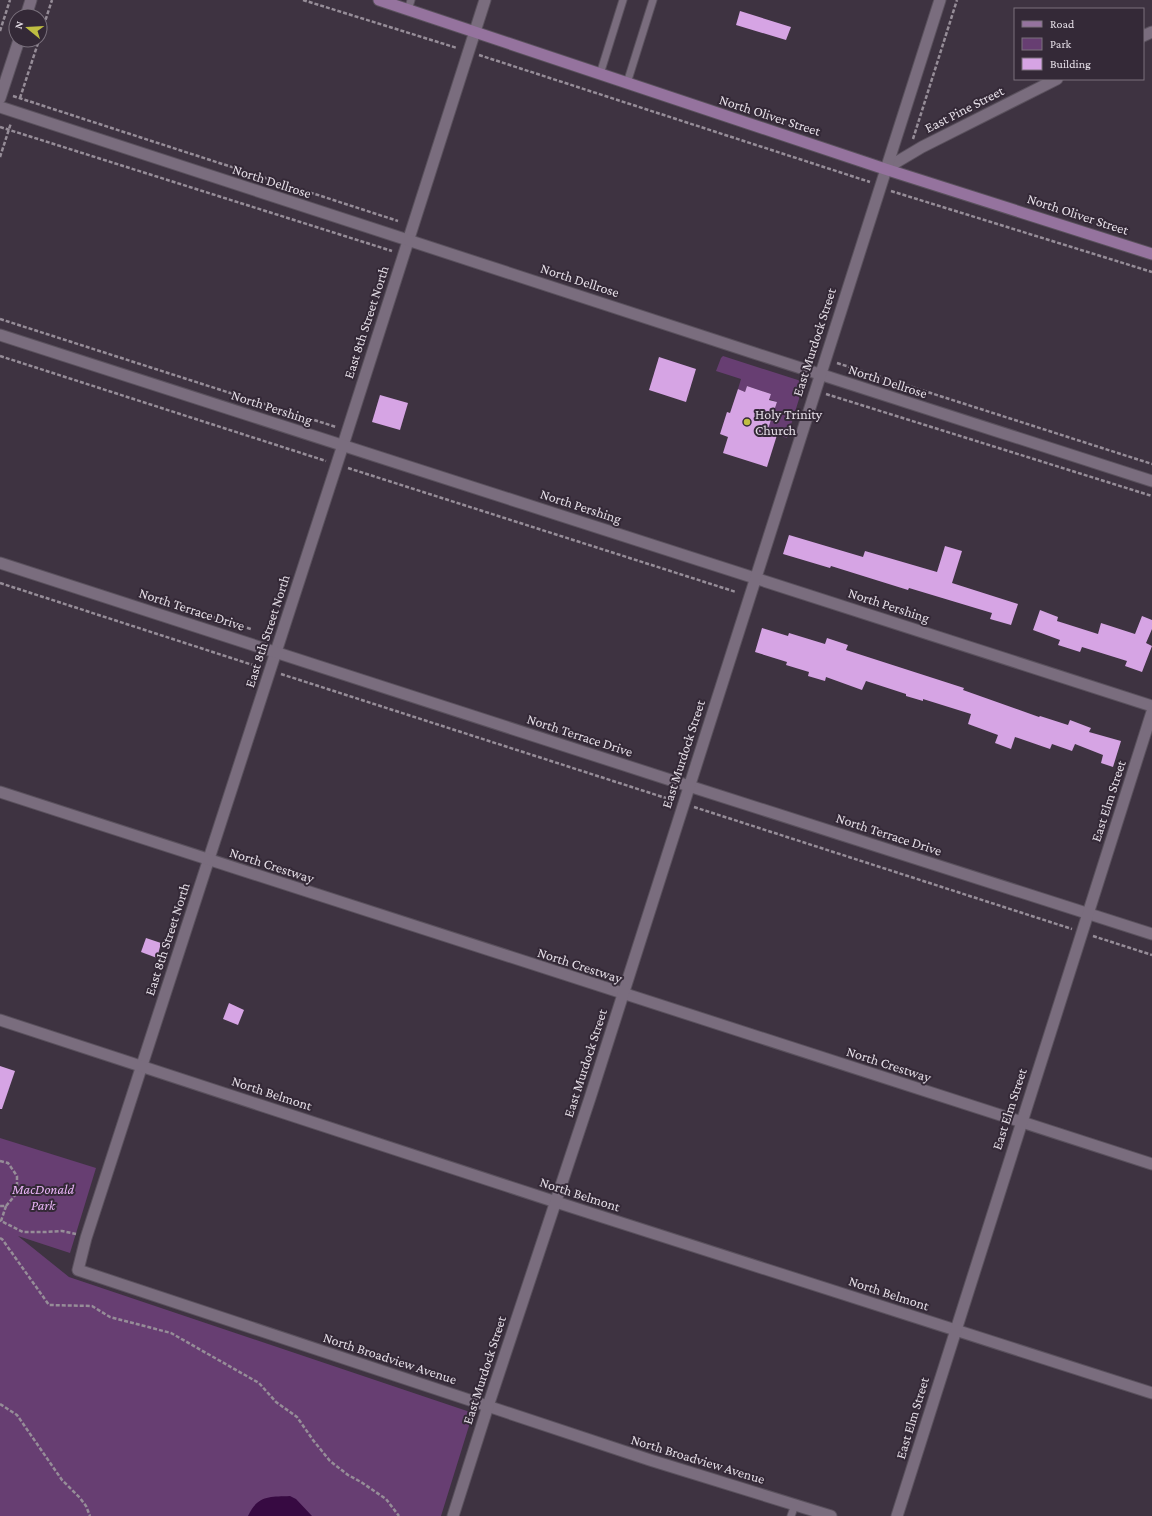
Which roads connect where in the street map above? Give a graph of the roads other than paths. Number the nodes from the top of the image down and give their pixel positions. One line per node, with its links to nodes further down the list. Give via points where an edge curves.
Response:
1 (379, 0): 6 (main road, North Oliver Street)
2 (485, 0): 7 (street, East 8th Street North)
3 (623, 0): 9 (lane)
4 (653, 0): 11 (lane)
5 (940, 0): 14 (street, East Murdock Street)
6 (410, 5): 7 (main road, North Oliver Street)
7 (474, 32): 9 (main road, North Oliver Street); 15 (street, East 8th Street North)
8 (16, 48): 12 (street)
9 (600, 74): 11 (main road, North Oliver Street)
10 (1055, 80): 14 (street, East Pine Street, via 922,147)
11 (627, 83): 14 (main road, North Oliver Street)
12 (1, 95)
13 (0, 107): 15 (street, North Dellrose)
14 (885, 169): 16 (main road, North Oliver Street); 18 (street, East Murdock Street)
15 (408, 241): 18 (street, North Dellrose); 19 (street, East 8th Street North)
16 (1152, 254)
17 (0, 335): 19 (street, North Pershing)
18 (820, 374): 20 (street, North Dellrose); 22 (street, East Murdock Street)
19 (343, 445): 22 (street, North Pershing); 23 (street, East 8th Street North)
20 (1152, 481)
21 (0, 563): 23 (street, North Terrace Drive)
22 (755, 578): 24 (street, North Pershing); 26 (street, East Murdock Street)
23 (276, 652): 26 (street, North Terrace Drive); 28 (street, East 8th Street North)
24 (1152, 706)
25 (1152, 712): 29 (street, East Elm Street)
26 (689, 786): 29 (street, North Terrace Drive); 31 (street, East Murdock Street)
27 (0, 792): 28 (street, North Crestway)
28 (208, 860): 31 (street, North Crestway); 33 (street, East 8th Street North)
29 (1088, 914): 30 (street, North Terrace Drive); 34 (street, East Elm Street)
30 (1152, 934)
31 (623, 994): 34 (street, North Crestway); 36 (street, East Murdock Street)
32 (0, 1020): 33 (street, North Belmont)
33 (142, 1066): 36 (street, North Belmont); 37 (street, East 8th Street North)
34 (1021, 1122): 35 (street, North Crestway); 38 (street, East Elm Street)
35 (1152, 1164)
36 (556, 1202): 38 (street, North Belmont); 40 (street, East Murdock Street)
37 (78, 1270): 40 (street, North Broadview Avenue)
38 (955, 1330): 39 (street, North Belmont); 45 (street, East Elm Street)
39 (1152, 1394)
40 (488, 1406): 41 (street, North Broadview Avenue); 42 (street, East Murdock Street)
41 (795, 1505): 43 (lane); 44 (street, North Broadview Avenue)
42 (453, 1516)
43 (792, 1516)
44 (831, 1516)
45 (897, 1516)

